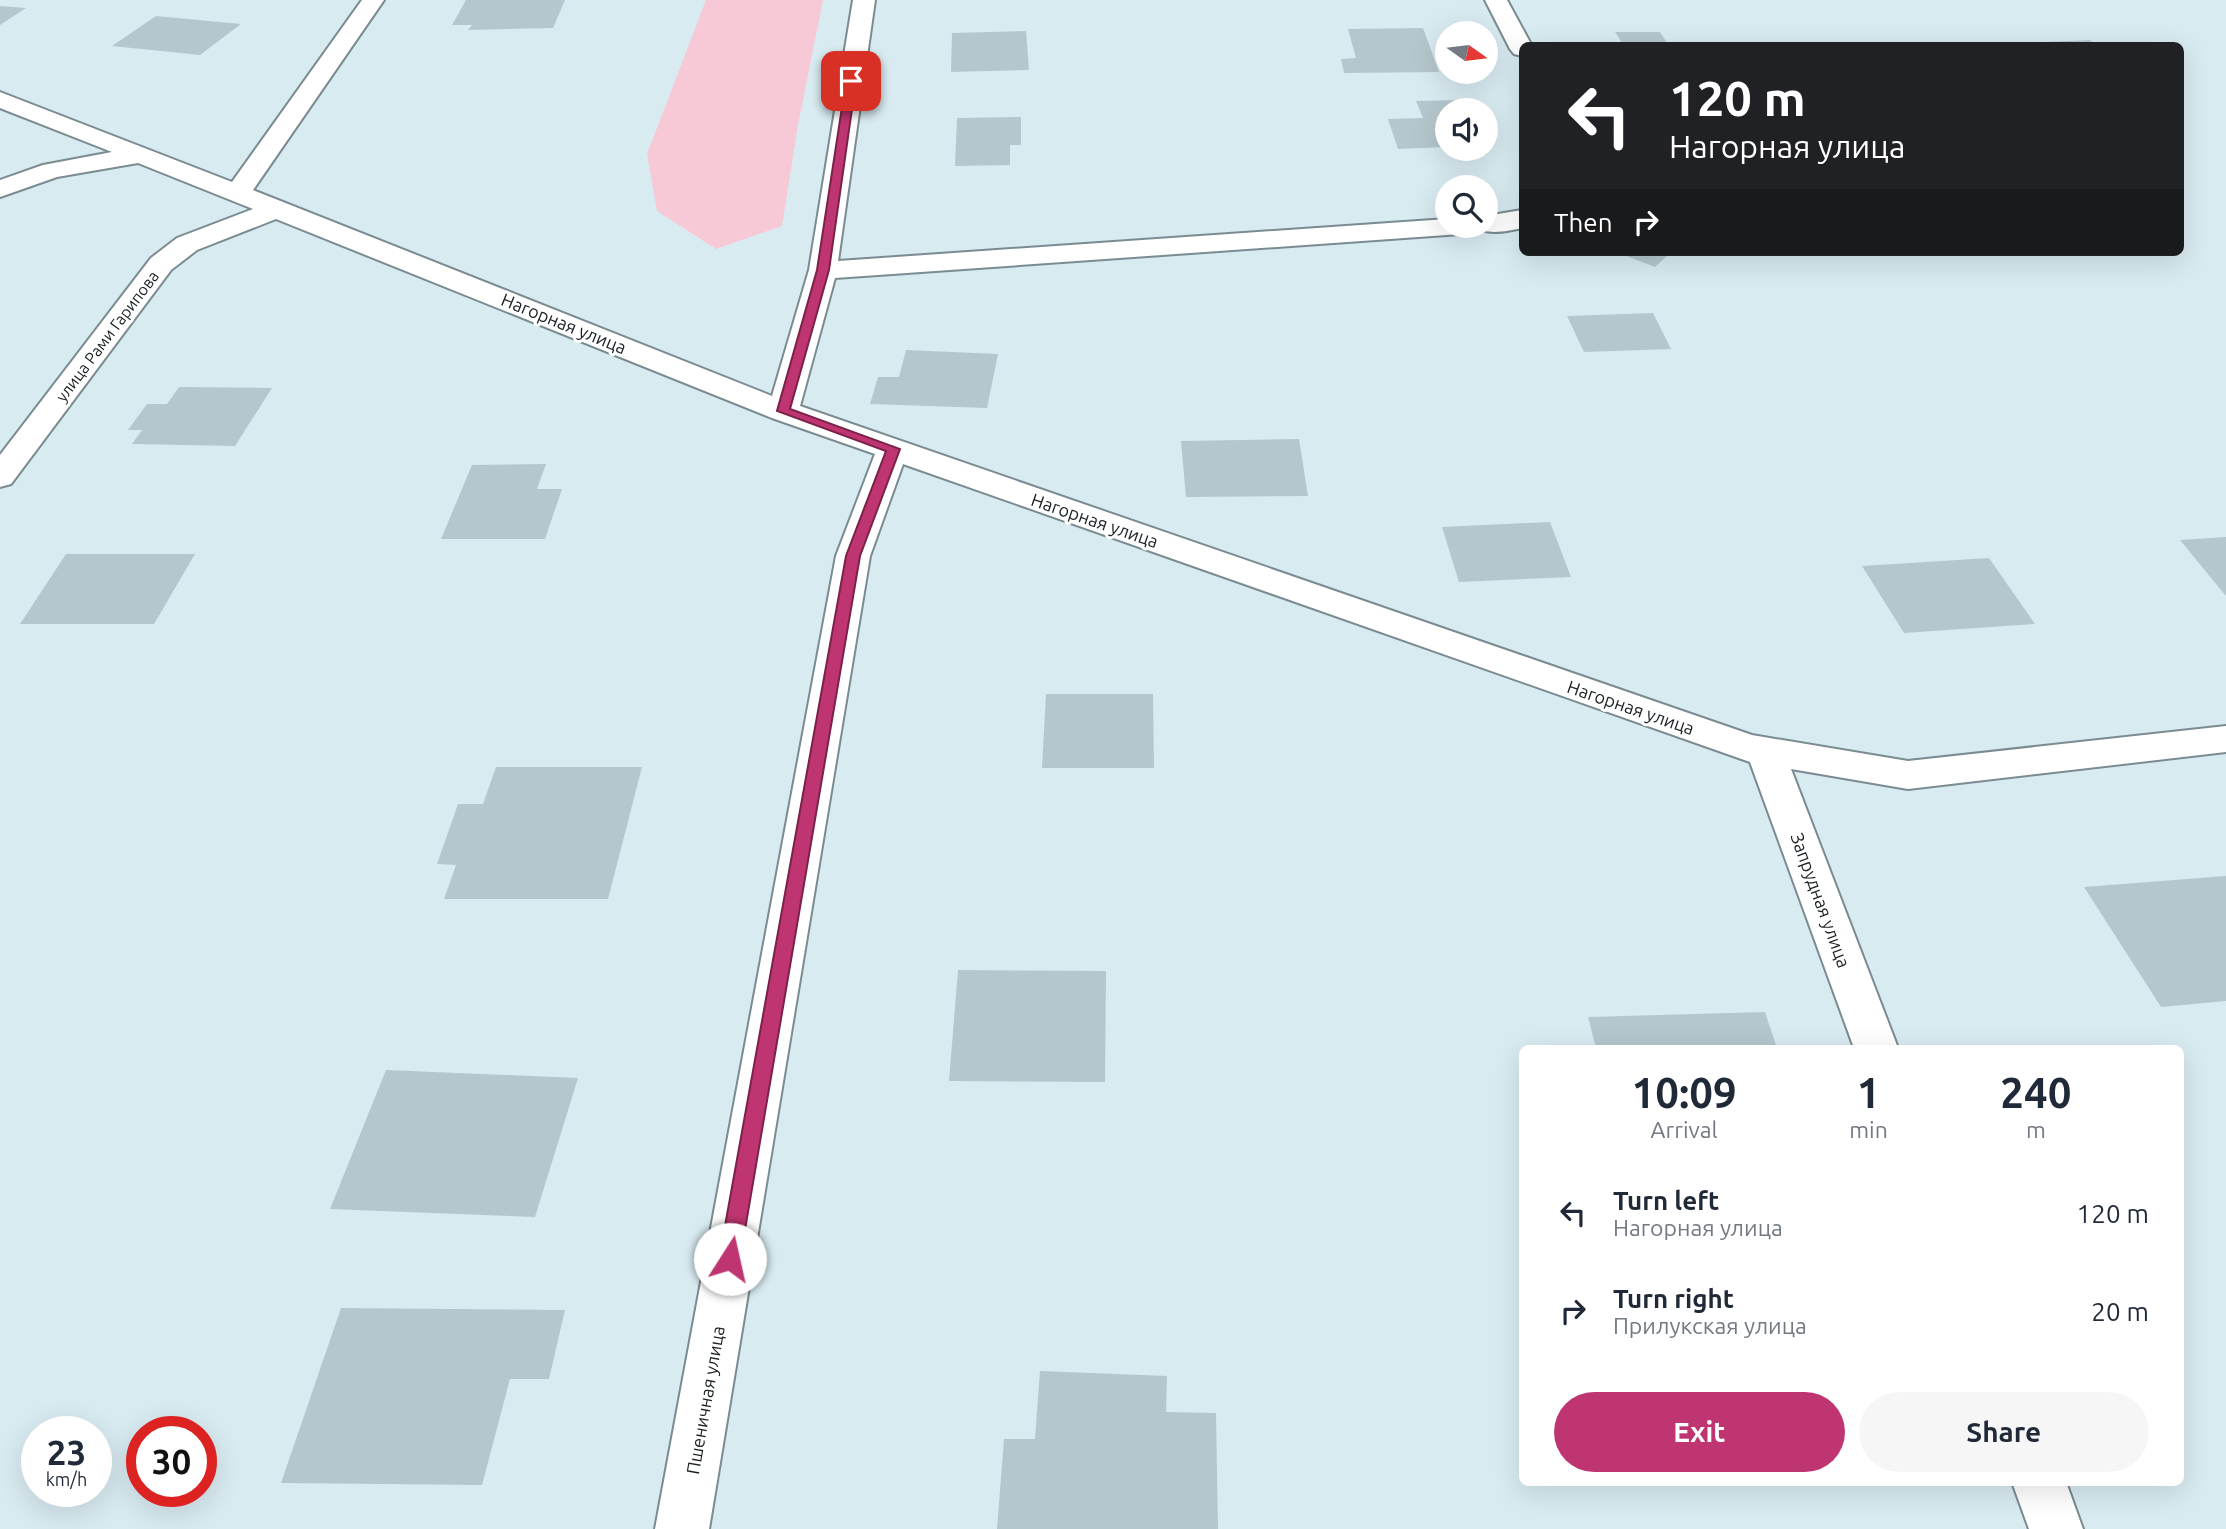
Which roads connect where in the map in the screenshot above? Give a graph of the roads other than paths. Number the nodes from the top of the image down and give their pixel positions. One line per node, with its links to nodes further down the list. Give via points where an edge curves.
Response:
1 (373, 0): 8 (street)
2 (863, 0): 13 (street)
3 (1496, 0): 4 (street)
4 (1519, 43)
5 (0, 99): 6 (street, Нагорная улица)
6 (141, 155): 7 (street, via 52,170); 8 (street, Нагорная улица)
7 (0, 189)
8 (238, 193): 9 (street, Нагорная улица)
9 (278, 209): 14 (street, Нагорная улица); 16 (street, улица Рами Гарипова, via 187,244 161,264)
10 (1519, 219): 11 (street)
11 (1498, 223)
12 (1435, 228): 13 (street)
13 (823, 270): 14 (street)
14 (783, 411): 15 (street, Нагорная улица)
15 (893, 449): 18 (street, Нагорная улица); 21 (street, Пшеничная улица, via 853,556)
16 (0, 477)
17 (2226, 739): 18 (street, Нагорная улица, via 1908,775)
18 (1765, 751): 19 (street, Запрудная улица)
19 (1875, 1045)
20 (2040, 1486): 22 (street)
21 (682, 1529)
22 (2056, 1529)

